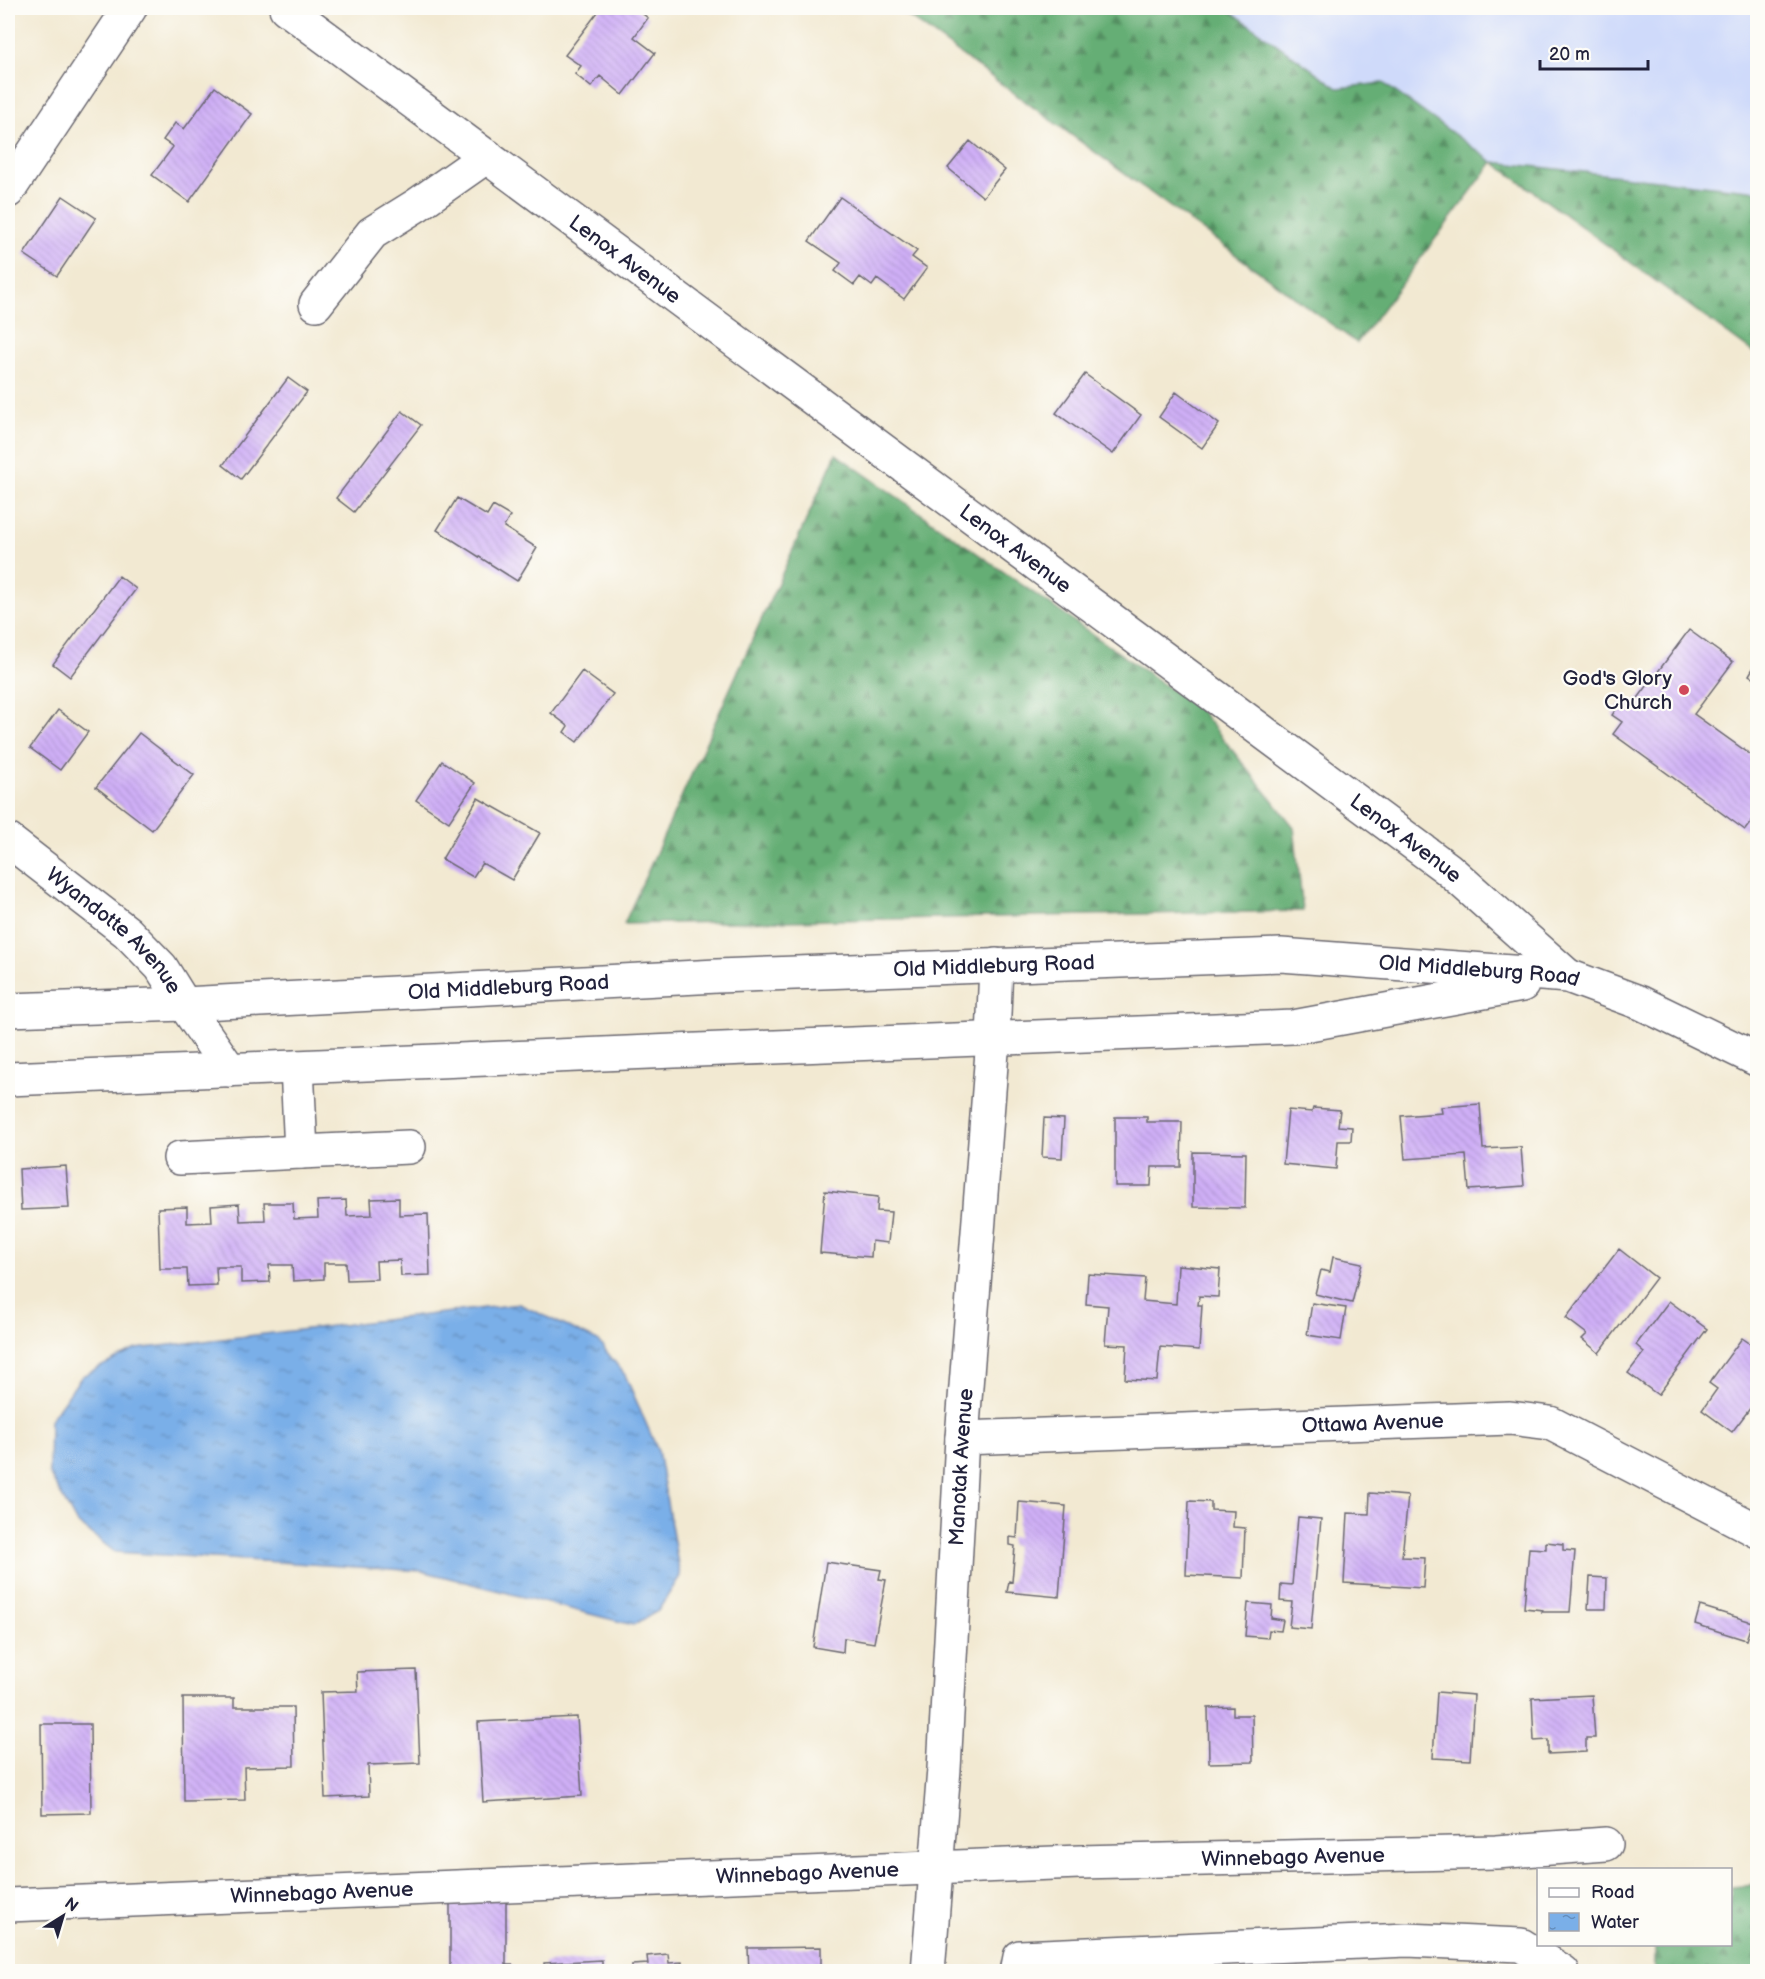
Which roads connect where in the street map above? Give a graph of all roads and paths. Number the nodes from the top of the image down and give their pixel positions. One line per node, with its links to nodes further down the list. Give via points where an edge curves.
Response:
1 (130, 8): 4 (street)
2 (286, 8): 3 (street, Lenox Avenue)
3 (487, 156): 5 (street, via 372,233); 8 (street, Lenox Avenue, via 1448,869)
4 (8, 191)
5 (316, 304)
6 (8, 840): 9 (street, Wyandotte Avenue, via 127,932 161,967)
7 (996, 965): 8 (street, Old Middleburg Road, via 1281,955); 9 (street, Old Middleburg Road); 11 (street, Manotak Avenue)
8 (1568, 976): 11 (street, Old Middleburg Road, via 1293,1027); 12 (street, Lenox Avenue, via 1641,1003)
9 (184, 1004): 10 (street, Old Middleburg Road); 14 (street, Wyandotte Avenue)
10 (8, 1010)
11 (993, 1039): 13 (street, Old Middleburg Road); 19 (street, Manotak Avenue)
12 (1758, 1060)
13 (297, 1067): 14 (street, Old Middleburg Road); 17 (street)
14 (230, 1070): 15 (street, Old Middleburg Road)
15 (8, 1079)
16 (409, 1147): 17 (street)
17 (301, 1152): 18 (street)
18 (180, 1158)
19 (962, 1438): 20 (street, Ottawa Avenue, via 1510,1418 1550,1423); 22 (street, Manotak Avenue)
20 (1758, 1531)
21 (1606, 1844): 22 (street, Winnebago Avenue, via 1496,1852)
22 (935, 1868): 23 (street, Winnebago Avenue); 24 (street, Manotak Avenue)
23 (8, 1905)
24 (928, 1971)
25 (1017, 1971): 26 (street, via 1020,1957 1407,1940 1521,1946)
26 (1563, 1971)

